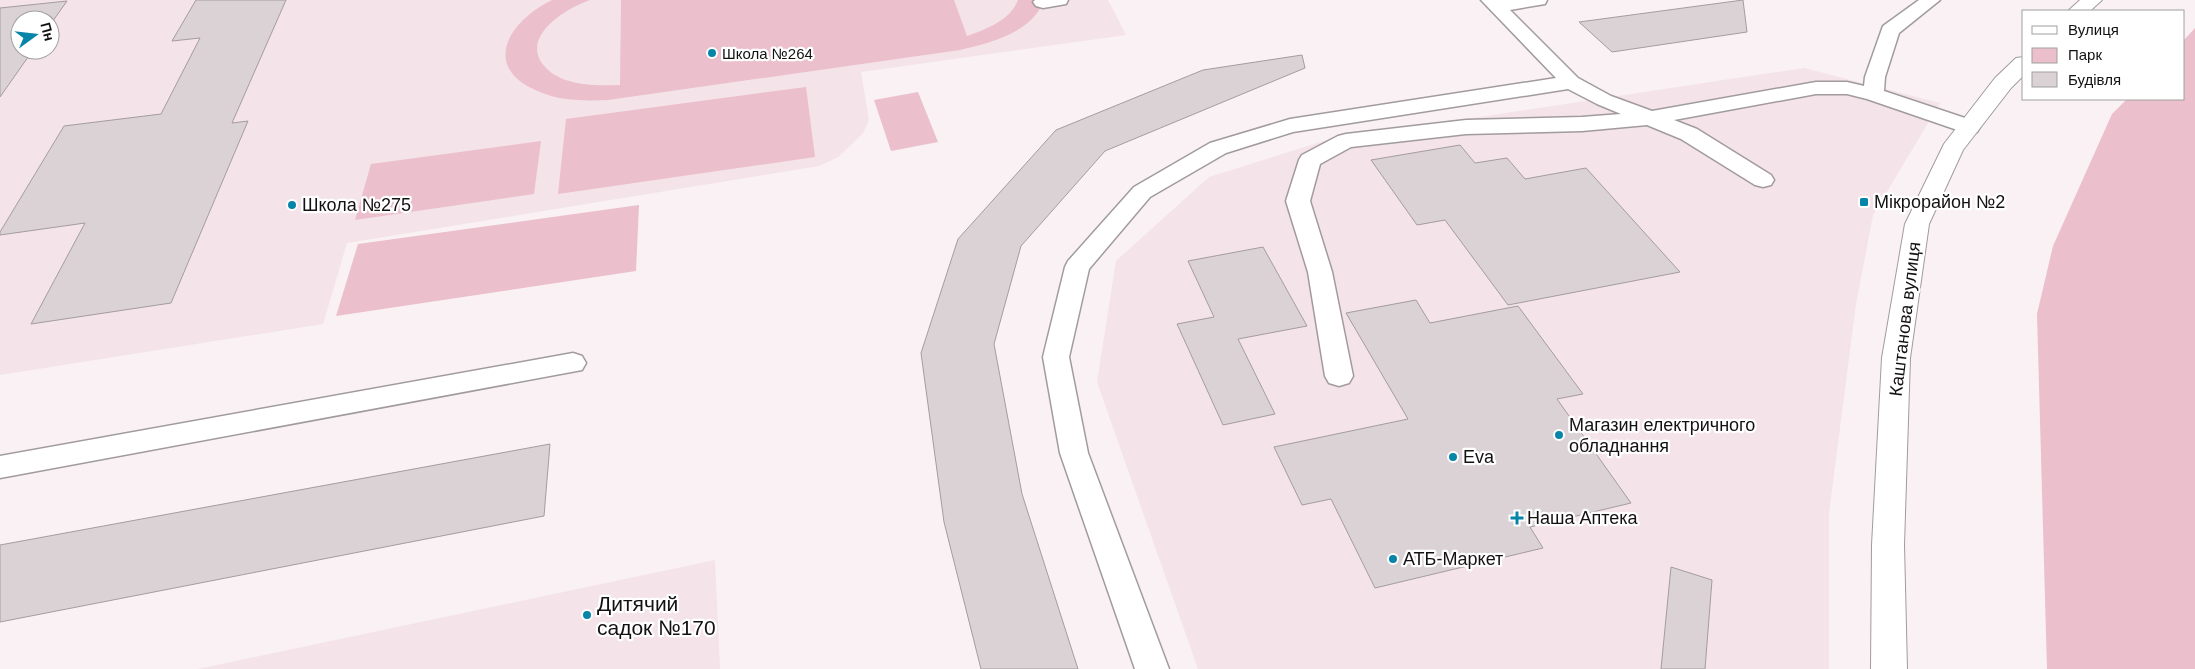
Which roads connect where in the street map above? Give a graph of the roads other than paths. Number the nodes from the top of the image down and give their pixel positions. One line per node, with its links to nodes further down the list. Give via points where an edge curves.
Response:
1 (1538, 0): 4 (lane)
2 (1932, 0): 8 (lane, via 1890,30)
3 (2092, 0): 5 (street)
4 (1493, 3): 7 (lane)
5 (2079, 10)
6 (2022, 65): 10 (street, Каштанова вулиця)
7 (1571, 82): 9 (lane, via 1604,100); 15 (lane, via 1290,126 1218,148 1142,192 1077,266 1056,356 1074,453)
8 (1873, 94): 9 (lane, via 1847,88 1816,88); 10 (lane)
9 (1651, 118): 11 (lane, via 1689,134); 13 (lane, via 1582,124 1466,127 1346,141 1310,160 1298,201 1320,272)
10 (1969, 127): 16 (street, Каштанова вулиця, via 1952,150 1917,224 1896,358 1888,545)
11 (1763, 180)
12 (573, 364): 14 (lane)
13 (1339, 376)
14 (0, 467)
15 (1152, 669)
16 (1889, 669)

